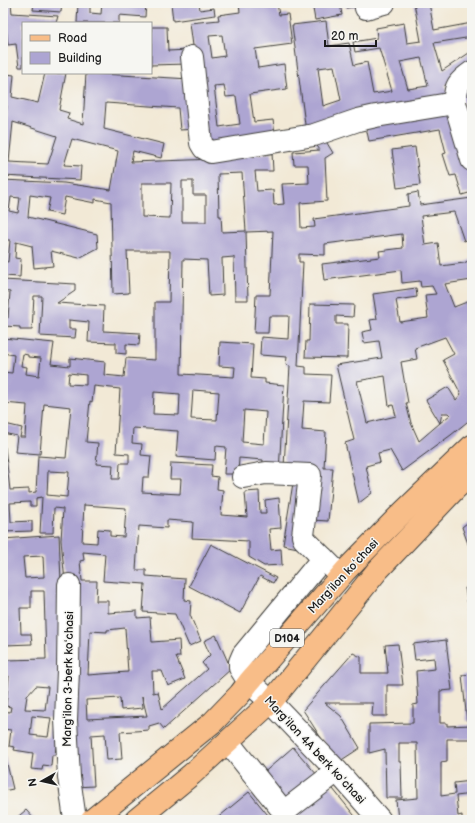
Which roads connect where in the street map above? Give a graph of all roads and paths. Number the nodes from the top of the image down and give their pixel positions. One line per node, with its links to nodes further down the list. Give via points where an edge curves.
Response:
1 (192, 57): 3 (street, via 201,143 211,152 314,135 376,116)
2 (472, 72): 3 (street, via 460,80 454,96)
3 (455, 104): 4 (street)
4 (472, 160)
5 (472, 446): 9 (main road, Margʻilon koʻchasi / D104, via 398,516)
6 (472, 474): 12 (main road, Margʻilon koʻchasi / D104, via 377,571)
7 (243, 477): 8 (street, via 266,473 310,475 303,536)
8 (323, 558): 9 (street); 11 (street, via 243,655 240,668)
9 (341, 576): 11 (main road, Margʻilon koʻchasi / D104)
10 (69, 585): 15 (street, Margʻilon 3-berk koʻchasi, via 66,720 69,777)
11 (249, 682): 12 (street, Margʻilon 4А berk koʻchasi); 16 (main road, Margʻilon koʻchasi / D104, via 213,722)
12 (271, 702): 13 (main road, Margʻilon koʻchasi / D104); 14 (street, Margʻilon 4А berk koʻchasi)
13 (228, 742): 14 (street, via 284,809); 17 (main road, Margʻilon koʻchasi / D104)
14 (337, 771): 18 (street, Margʻilon 4А berk koʻchasi)
15 (75, 820)
16 (92, 820)
17 (136, 820)
18 (380, 820)

